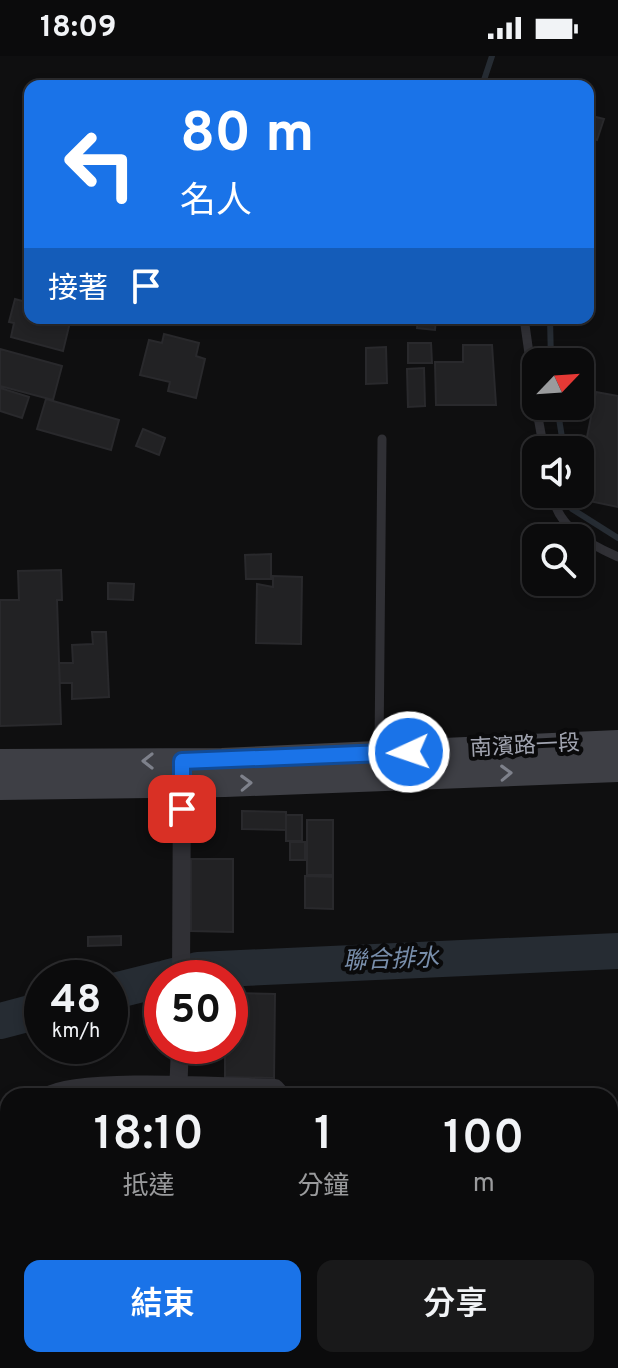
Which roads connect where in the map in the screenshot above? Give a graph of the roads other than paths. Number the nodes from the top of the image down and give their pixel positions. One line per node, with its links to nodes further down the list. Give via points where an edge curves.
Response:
1 (525, 324): 2 (lane)
2 (528, 348)
3 (382, 439): 7 (lane)
4 (555, 508): 5 (lane, via 584,541)
5 (618, 557)
6 (618, 743): 7 (main road, 南濱路一段)
7 (379, 754): 10 (main road, 南濱路一段)
8 (0, 762): 10 (main road, 南濱路一段, one-way to 8)
9 (618, 769): 10 (main road, 南濱路一段, one-way to 9)
10 (182, 772): 11 (main road, 南濱路一段); 12 (street)
11 (0, 787)
12 (181, 960)
13 (179, 1064): 16 (street)
14 (69, 1088): 15 (street)
15 (109, 1088)
16 (178, 1088)

